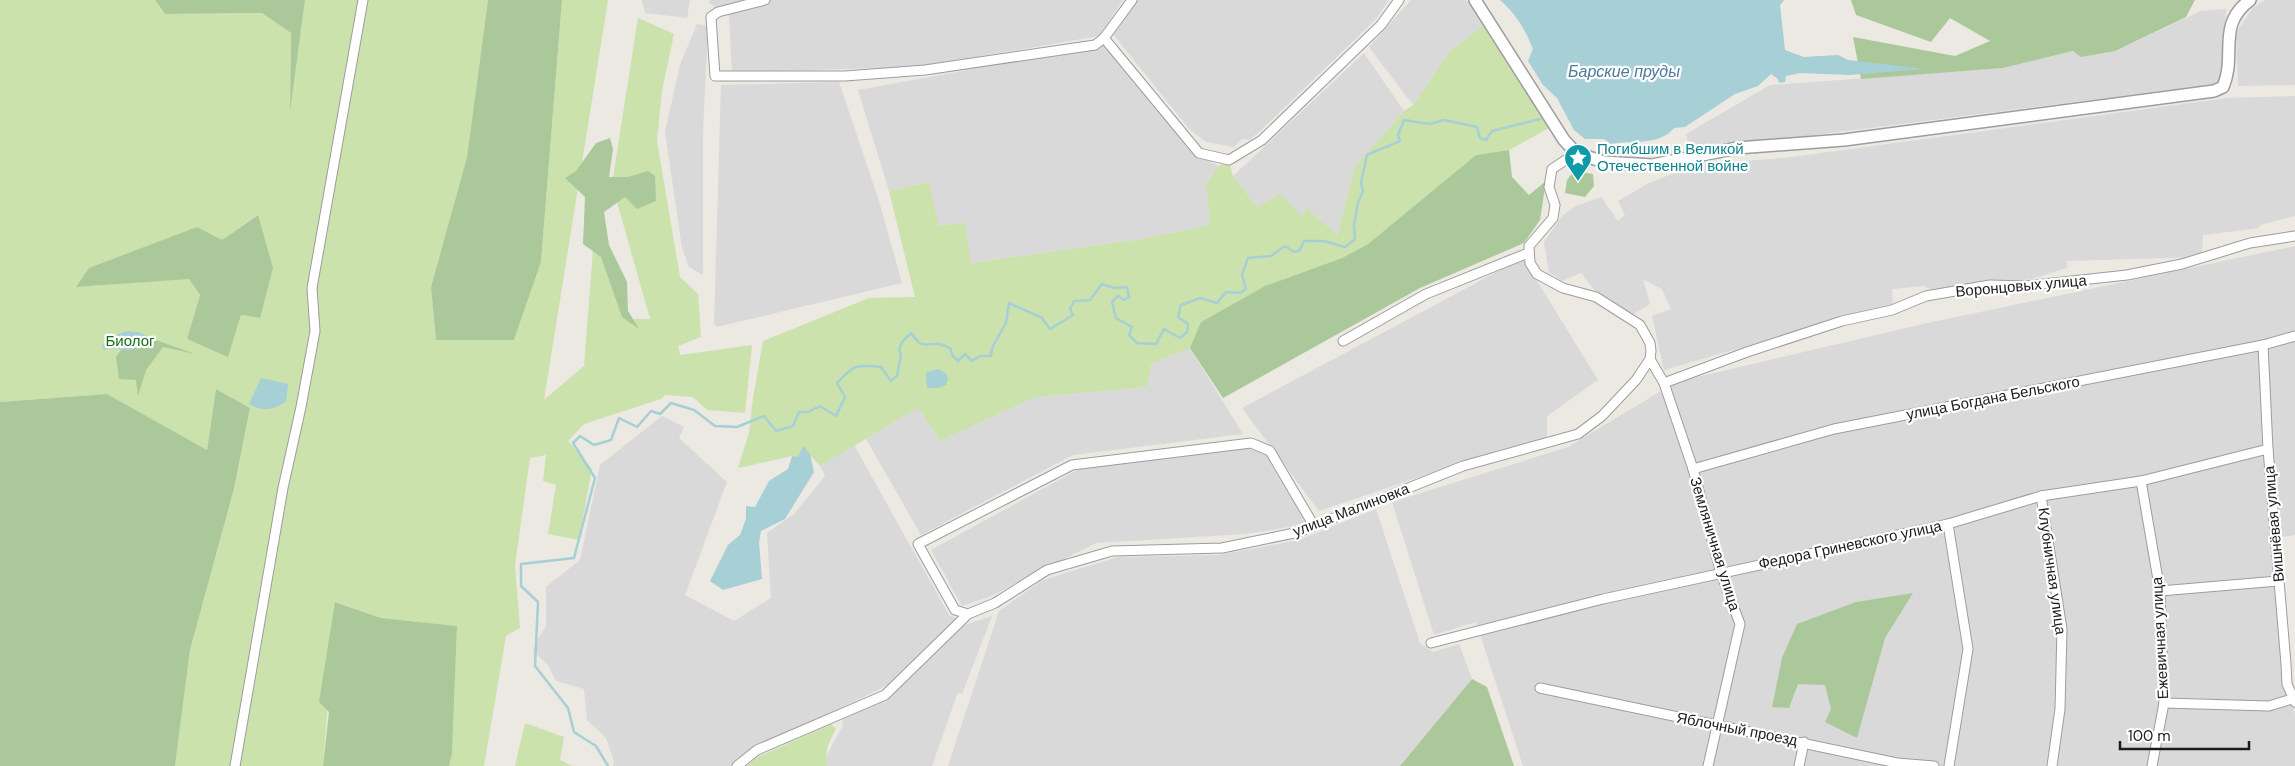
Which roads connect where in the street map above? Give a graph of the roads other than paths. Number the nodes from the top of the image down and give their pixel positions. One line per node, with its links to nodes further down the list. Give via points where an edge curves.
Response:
1 (363, 0): 33 (street, via 312,288 315,331 281,495)
2 (765, 0): 7 (street, via 718,12 711,17 715,76 845,76 925,70 1095,45)
3 (1132, 0): 7 (street)
4 (1399, 0): 7 (street, via 1381,25 1262,140 1228,160 1199,153)
5 (1475, 0): 8 (street, via 1564,140)
6 (2250, 0): 8 (street, via 2235,14 2228,34 2228,76 2223,87 2214,91 1844,140 1736,148 1652,165 1604,162)
7 (1104, 38)
8 (1576, 153): 10 (street, via 1552,169 1549,186 1555,205 1553,218 1529,246)
9 (2295, 236): 15 (street, Воронцовых улица, via 2250,243 2182,264 2127,275 2025,286 1990,286 1926,296 1892,310 1842,320)
10 (1528, 253): 12 (street, via 1426,294); 14 (street, via 1537,274 1563,288 1596,297 1640,325 1650,343)
11 (2295, 336): 13 (street, улица Богдана Бельского)
12 (1343, 341)
13 (2263, 344): 16 (street, Вишнёвая улица); 17 (street, улица Богдана Бельского, via 1834,429)
14 (1650, 359): 15 (street); 21 (street, улица Малиновка, via 1636,380 1602,416 1578,434 1463,466)
15 (1664, 383): 17 (street, Земляничная улица)
16 (2268, 449): 18 (street, Федора Гриневского улица); 23 (street, Вишнёвая улица)
17 (1693, 469): 22 (street, Земляничная улица)
18 (2141, 481): 19 (street, Федора Гриневского улица); 24 (street, Ежевичная улица)
19 (2041, 496): 20 (street, Федора Гриневского улица); 39 (street, Клубничная улица, via 2062,629 2060,709)
20 (1948, 524): 22 (street, Федора Гриневского улица); 38 (street, via 1968,650)
21 (1314, 526): 25 (street, улица Малиновка, via 1222,548 1112,551 1047,570 995,603); 25 (street, via 1270,451 1251,443 1072,465 918,544 955,610)
22 (1721, 572): 26 (street, Федора Гриневского улица); 30 (street, Земляничная улица, via 1740,624)
23 (2278, 581): 24 (street); 28 (street, Вишнёвая улица, via 2287,684)
24 (2160, 591): 29 (street, Ежевичная улица)
25 (968, 614): 34 (street, via 885,696 757,750)
26 (1431, 643)
27 (1540, 688): 30 (street, Яблочный проезд)
28 (2294, 701): 29 (street, via 2269,706)
29 (2164, 703): 40 (street, Ежевичная улица)
30 (1718, 725): 31 (street, Яблочный проезд); 35 (street, Земляничная улица)
31 (1804, 742): 32 (street, Яблочный проезд); 36 (street)
32 (1897, 764): 37 (street, Яблочный проезд)
33 (235, 766)
34 (737, 766)
35 (1708, 766)
36 (1799, 766)
37 (1934, 766)
38 (1949, 766)
39 (2052, 766)
40 (2152, 766)

